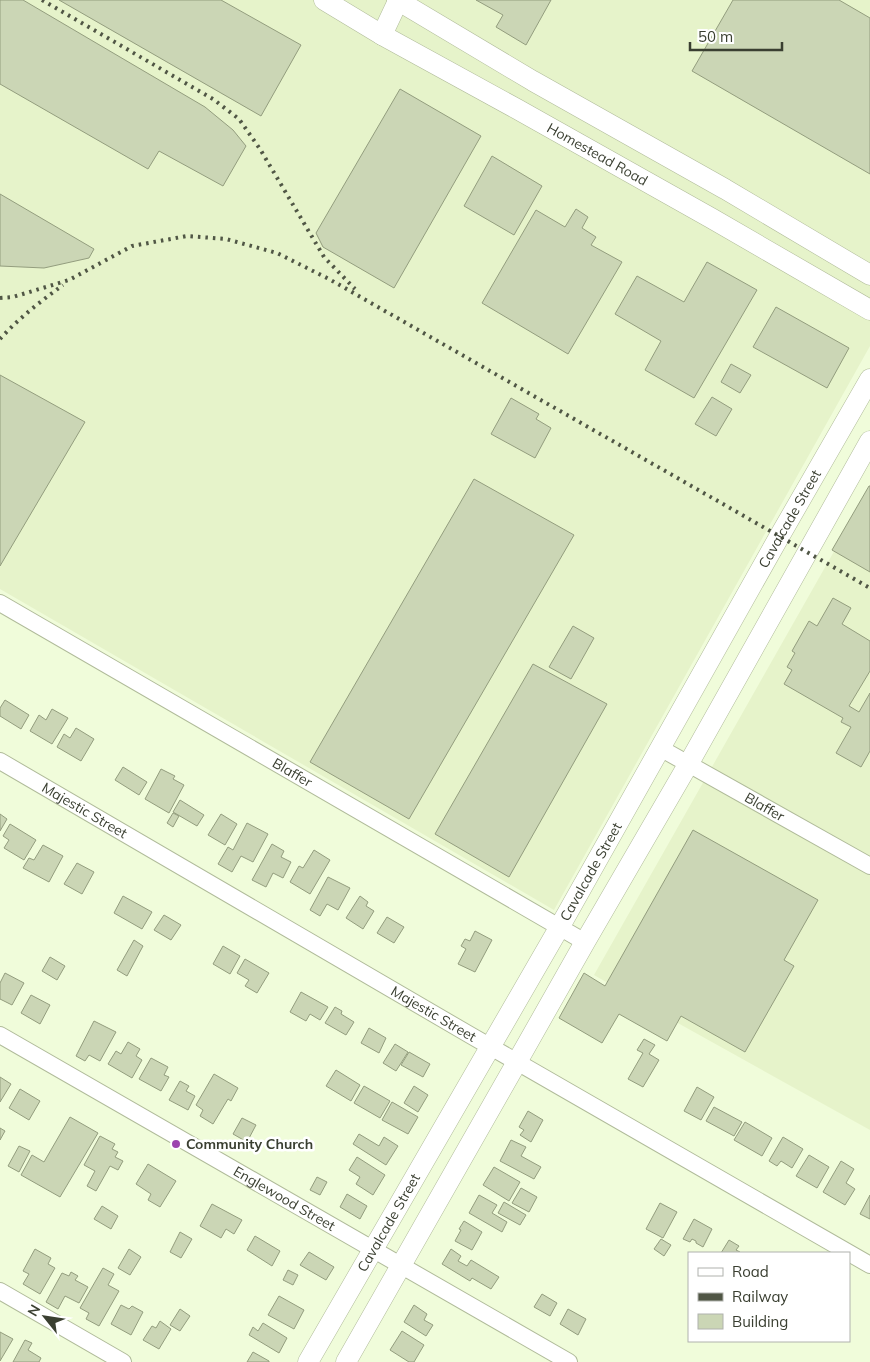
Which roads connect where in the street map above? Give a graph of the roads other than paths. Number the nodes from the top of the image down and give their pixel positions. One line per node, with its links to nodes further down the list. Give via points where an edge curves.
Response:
1 (324, 0): 3 (main road, Homestead Road)
2 (398, 0): 3 (main road); 4 (main road)
3 (382, 35): 5 (main road, Homestead Road)
4 (533, 81): 5 (main road); 6 (main road)
5 (517, 109): 7 (main road, Homestead Road)
6 (725, 189): 7 (main road); 8 (main road)
7 (712, 218): 9 (main road, Homestead Road)
8 (870, 275)
9 (870, 310)
10 (870, 379): 13 (main road, Cavalcade Street)
11 (870, 441): 15 (main road)
12 (0, 602): 17 (street, Blaffer)
13 (660, 748): 15 (street, Blaffer); 17 (main road, Cavalcade Street)
14 (0, 761): 20 (street, Majestic Street)
15 (689, 763): 16 (street, Blaffer); 18 (main road)
16 (870, 866)
17 (559, 928): 18 (street, Blaffer); 20 (main road, Cavalcade Street)
18 (585, 942): 21 (main road)
19 (0, 1035): 22 (street, Englewood Street)
20 (490, 1047): 21 (street, Majestic Street); 22 (main road, Cavalcade Street)
21 (517, 1062): 23 (street, Majestic Street); 26 (main road)
22 (373, 1249): 26 (street, Englewood Street); 29 (main road, Cavalcade Street)
23 (849, 1252)
24 (850, 1253): 25 (street, Majestic Street)
25 (870, 1264)
26 (401, 1265): 30 (main road); 31 (street, Englewood Street)
27 (0, 1291): 28 (street)
28 (123, 1362)
29 (308, 1362)
30 (346, 1362)
31 (569, 1362)

